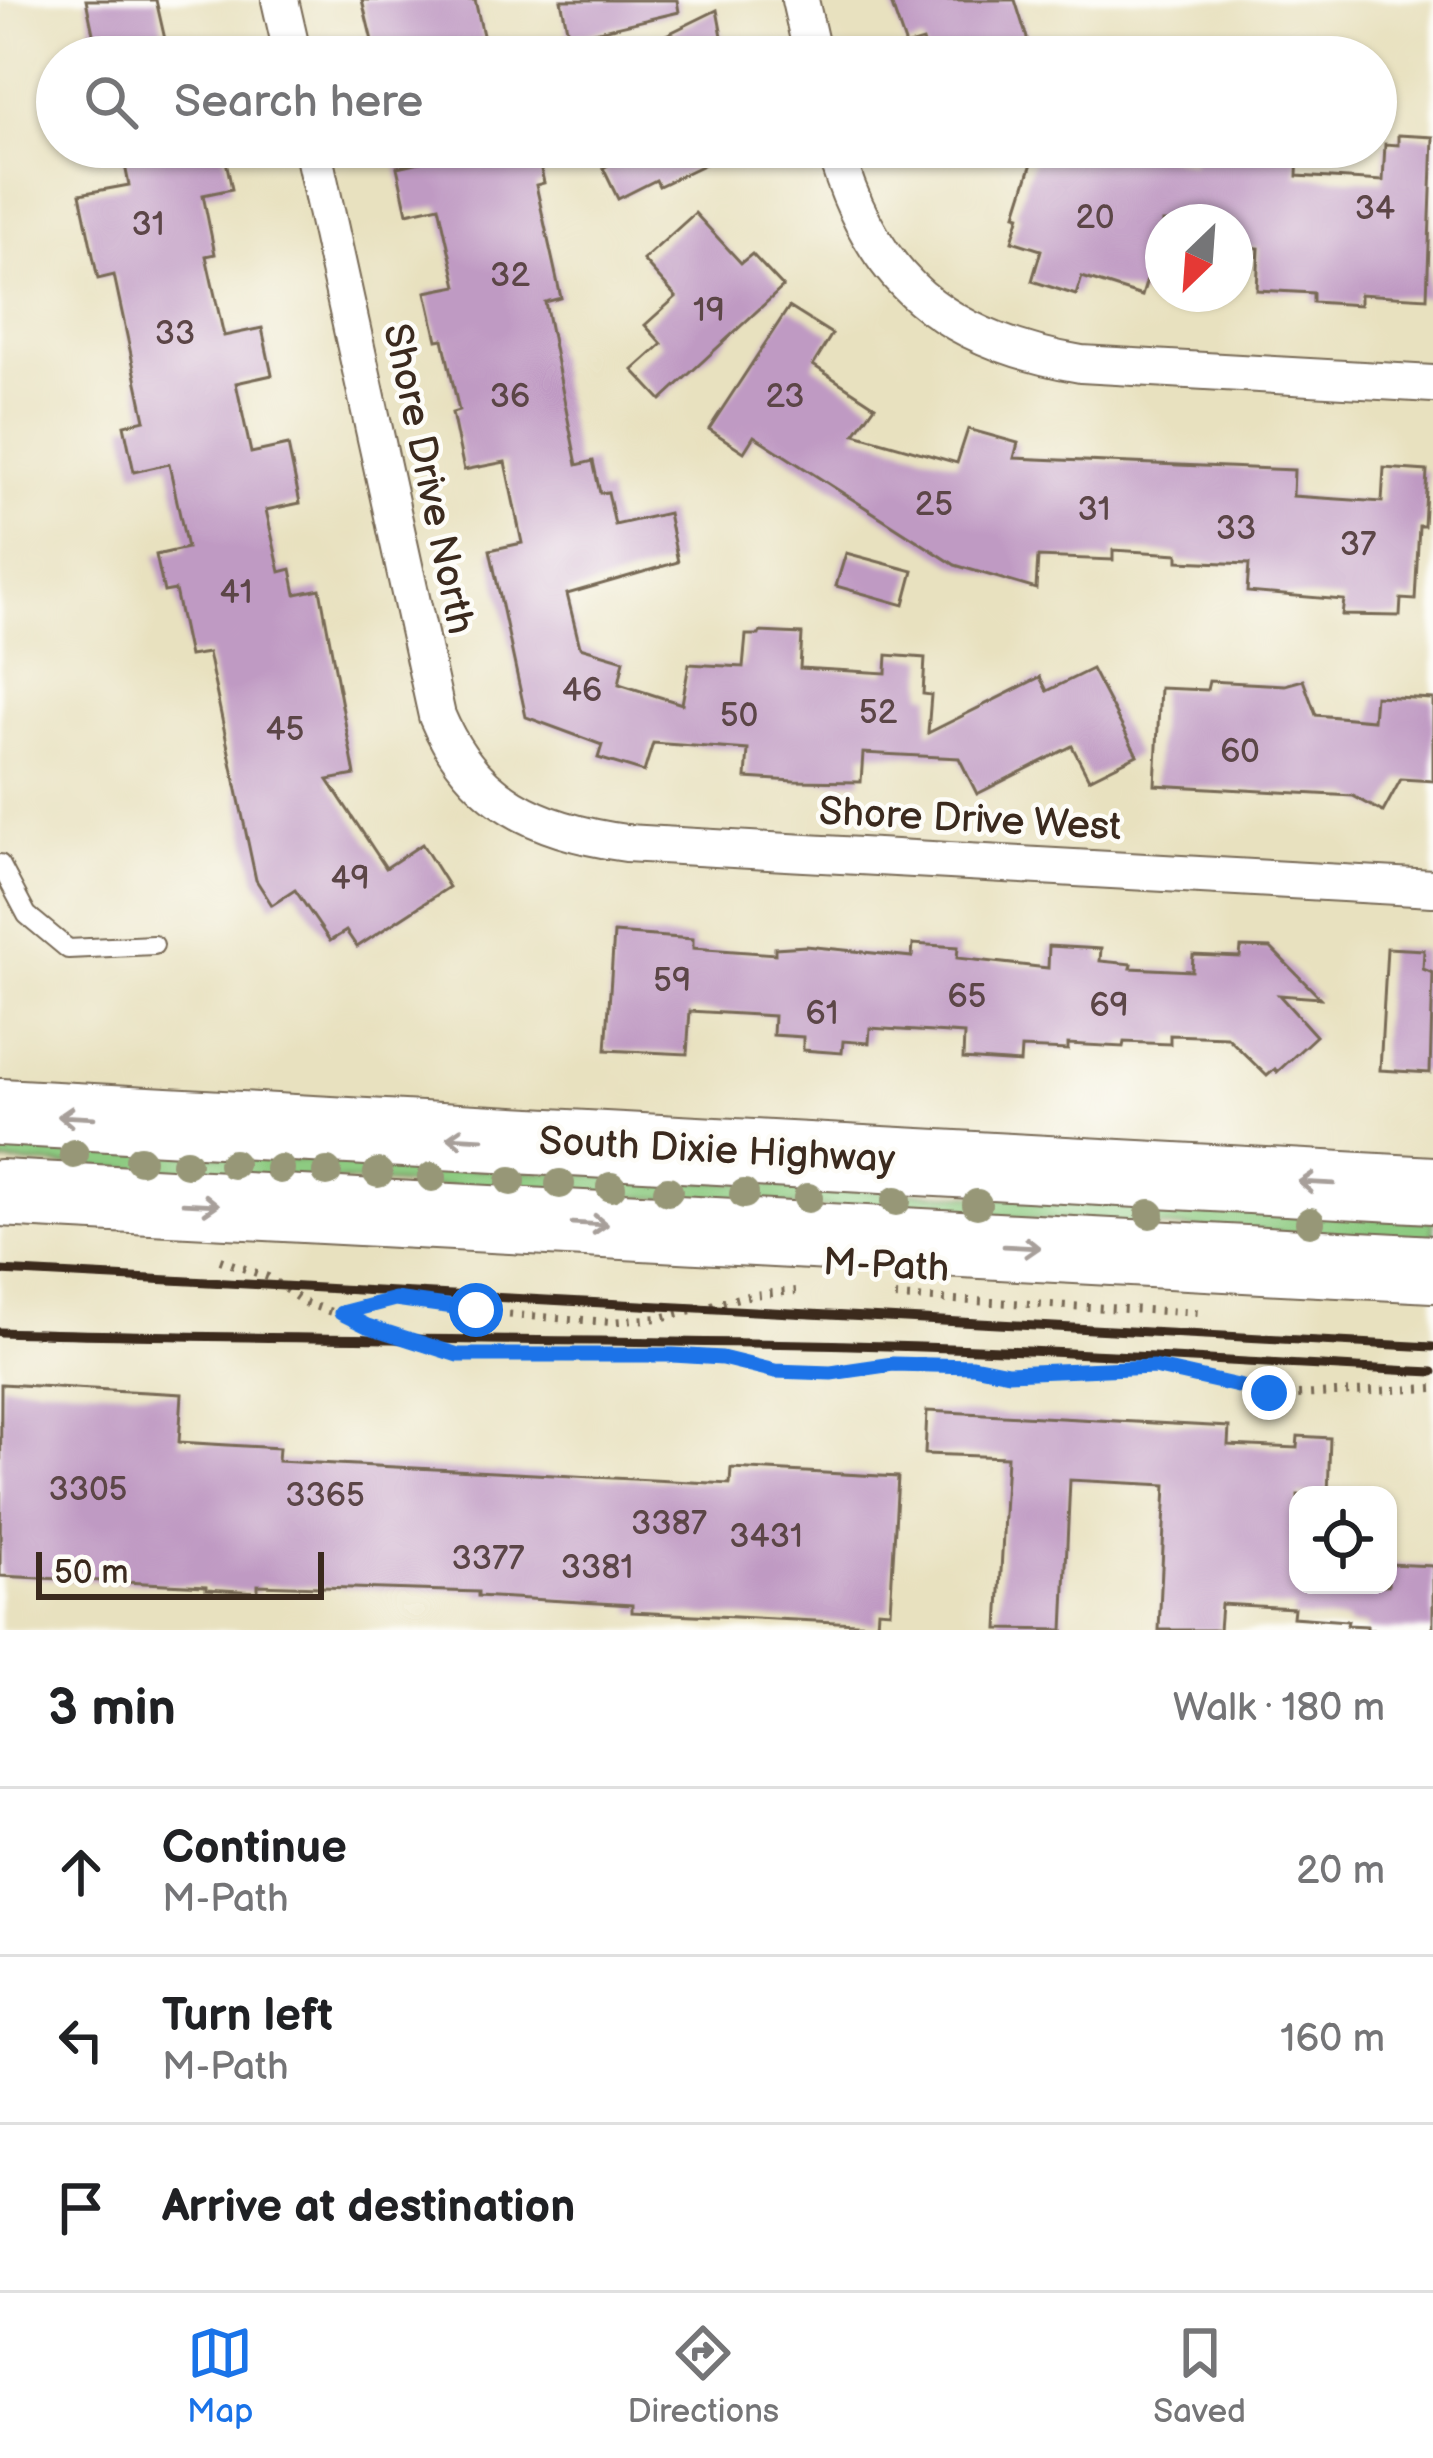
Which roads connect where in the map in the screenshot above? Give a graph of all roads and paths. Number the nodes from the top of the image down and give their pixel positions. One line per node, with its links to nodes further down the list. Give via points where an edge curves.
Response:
1 (280, 0): 3 (street)
2 (800, 0): 4 (street)
3 (288, 36)
4 (808, 36)
5 (317, 168): 8 (street, Shore Drive North, via 437,716 461,760)
6 (841, 168): 7 (street, via 856,213 900,280 962,327 1026,355)
7 (1433, 384)
8 (508, 806): 10 (street, Shore Drive West, via 553,830 626,843)
9 (0, 864): 11 (lane, via 27,915 68,949)
10 (1433, 888)
11 (154, 946)
12 (0, 1112): 13 (highway, South Dixie Highway, one-way to 12)
13 (1433, 1190)
14 (0, 1193): 16 (highway, South Dixie Highway, one-way to 16)
15 (211, 1258): 19 (path)
16 (1433, 1269)
17 (818, 1292): 19 (path, M-Path, via 773,1292 611,1322 395,1299)
18 (884, 1296): 20 (path, M-Path)
19 (341, 1313): 21 (path, via 480,1357 706,1357 831,1373 893,1364 1008,1373 1154,1367 1297,1395)
20 (1222, 1314)
21 (1433, 1388)

